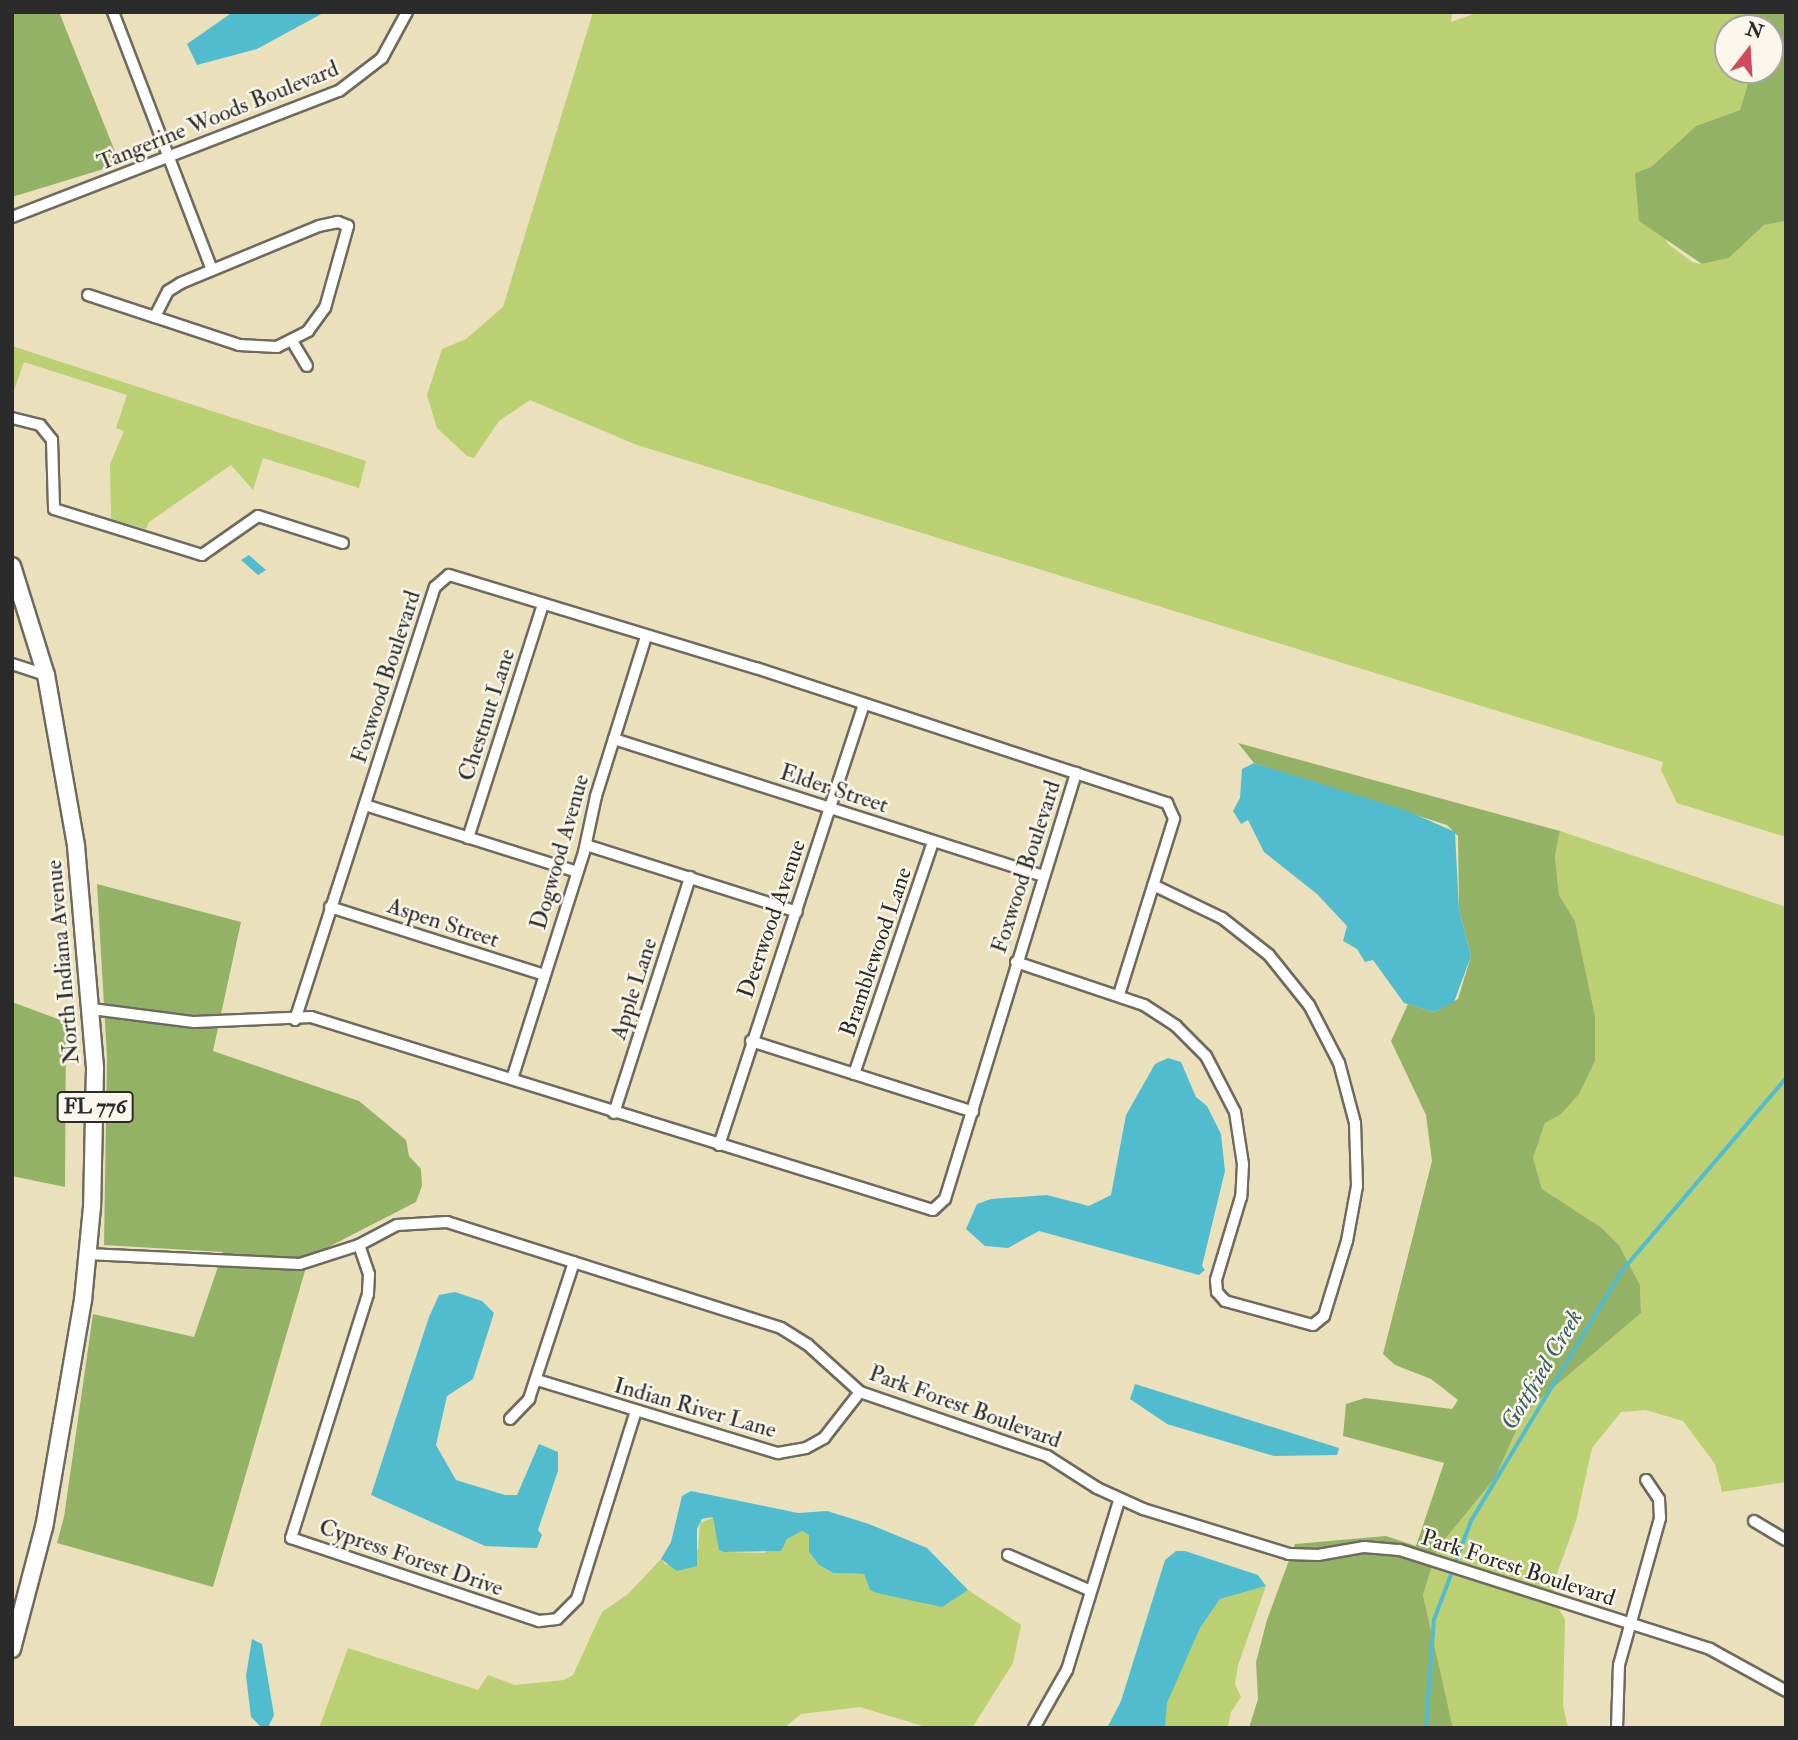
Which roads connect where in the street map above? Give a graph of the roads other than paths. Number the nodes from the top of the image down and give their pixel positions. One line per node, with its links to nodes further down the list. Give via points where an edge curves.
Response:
1 (113, 12): 3 (street)
2 (407, 12): 3 (street, Tangerine Woods Boulevard, via 382,58 348,86)
3 (169, 158): 4 (street, Tangerine Woods Boulevard); 5 (street)
4 (12, 217)
5 (212, 270): 7 (street, via 174,286); 8 (street, via 319,226 338,222 348,226 325,308 308,331)
6 (88, 295): 7 (street)
7 (155, 317): 8 (street, via 252,348)
8 (292, 341): 9 (street)
9 (307, 366)
10 (12, 418): 11 (street, via 40,425 52,440 54,509 202,555 258,516)
11 (342, 543)
12 (12, 566): 16 (main road, North Indiana Avenue / FL 776)
13 (543, 604): 14 (street, Foxwood Boulevard); 20 (street, Foxwood Boulevard, via 454,576 438,581); 22 (street, Chestnut Lane)
14 (646, 636): 17 (street, Foxwood Boulevard); 18 (street, Dogwood Avenue)
15 (12, 664): 16 (street)
16 (46, 675): 34 (main road, North Indiana Avenue / FL 776, via 76,846)
17 (864, 705): 19 (street, Foxwood Boulevard); 21 (street, Deerwood Avenue)
18 (614, 739): 21 (street, Elder Street); 24 (street, Dogwood Avenue)
19 (1076, 773): 26 (street, Foxwood Boulevard); 28 (street, via 1171,808 1174,819)
20 (365, 805): 22 (street); 29 (street, Foxwood Boulevard)
21 (831, 808): 23 (street, Elder Street); 30 (street, Deerwood Avenue)
22 (468, 838): 25 (street)
23 (933, 842): 26 (street, Elder Street); 37 (street, Bramblewood Lane)
24 (586, 845): 25 (street, Dogwood Avenue); 27 (street)
25 (577, 872): 32 (street, Dogwood Avenue)
26 (1042, 876): 31 (street, Foxwood Boulevard)
27 (690, 877): 30 (street); 40 (street, Apple Lane)
28 (1153, 885): 33 (street); 33 (street, via 1222,918 1269,955 1309,1004 1339,1063 1354,1123 1357,1186 1347,1241 1319,1322 1307,1326 1225,1300 1217,1292 1216,1280 1243,1182 1235,1112 1217,1073 1191,1039 1157,1012)
29 (330, 907): 32 (street, Aspen Street); 35 (street, Foxwood Boulevard)
30 (797, 912): 36 (street, Deerwood Avenue)
31 (1016, 962): 33 (street); 39 (street, Foxwood Boulevard)
32 (544, 975): 38 (street, Dogwood Avenue)
33 (1119, 994)
34 (92, 1009): 35 (street, Foxwood Boulevard, via 194,1022); 43 (main road, North Indiana Avenue / FL 776, via 94,1133)
35 (295, 1020): 38 (street, Foxwood Boulevard, via 311,1017 336,1023)
36 (751, 1041): 37 (street); 41 (street, Deerwood Avenue)
37 (854, 1074): 39 (street)
38 (512, 1079): 40 (street, Foxwood Boulevard)
39 (973, 1112): 41 (street, Foxwood Boulevard, via 945,1199 933,1210)
40 (614, 1113): 41 (street, Foxwood Boulevard)
41 (719, 1145)
42 (359, 1245): 43 (street, Park Forest Boulevard, via 300,1264); 44 (street, Park Forest Boulevard, via 397,1225 433,1220); 47 (street, Cypress Forest Drive, via 369,1274 368,1294 291,1538 539,1621 557,1619 577,1599)
43 (88, 1254): 56 (main road, North Indiana Avenue / FL 776, via 61,1440 35,1567)
44 (574, 1262): 45 (street); 46 (street, Park Forest Boulevard, via 781,1328 808,1345)
45 (537, 1380): 47 (street, Indian River Lane); 48 (street, via 529,1399)
46 (860, 1392): 47 (street, Indian River Lane, via 824,1438 784,1453 766,1452); 50 (street, Park Forest Boulevard, via 1047,1456)
47 (636, 1411)
48 (510, 1419)
49 (1646, 1480): 55 (street, via 1659,1499 1660,1518)
50 (1119, 1501): 54 (street); 55 (street, Park Forest Boulevard, via 1289,1554 1318,1555 1364,1547 1400,1550)
51 (1754, 1521): 52 (street)
52 (1786, 1541)
53 (1008, 1555): 54 (street)
54 (1091, 1591): 58 (street, via 1062,1684)
55 (1631, 1624): 57 (street, Park Forest Boulevard, via 1732,1658); 59 (street, via 1617,1677)
56 (12, 1649)
57 (1786, 1691)
58 (1034, 1728)
59 (1617, 1728)

